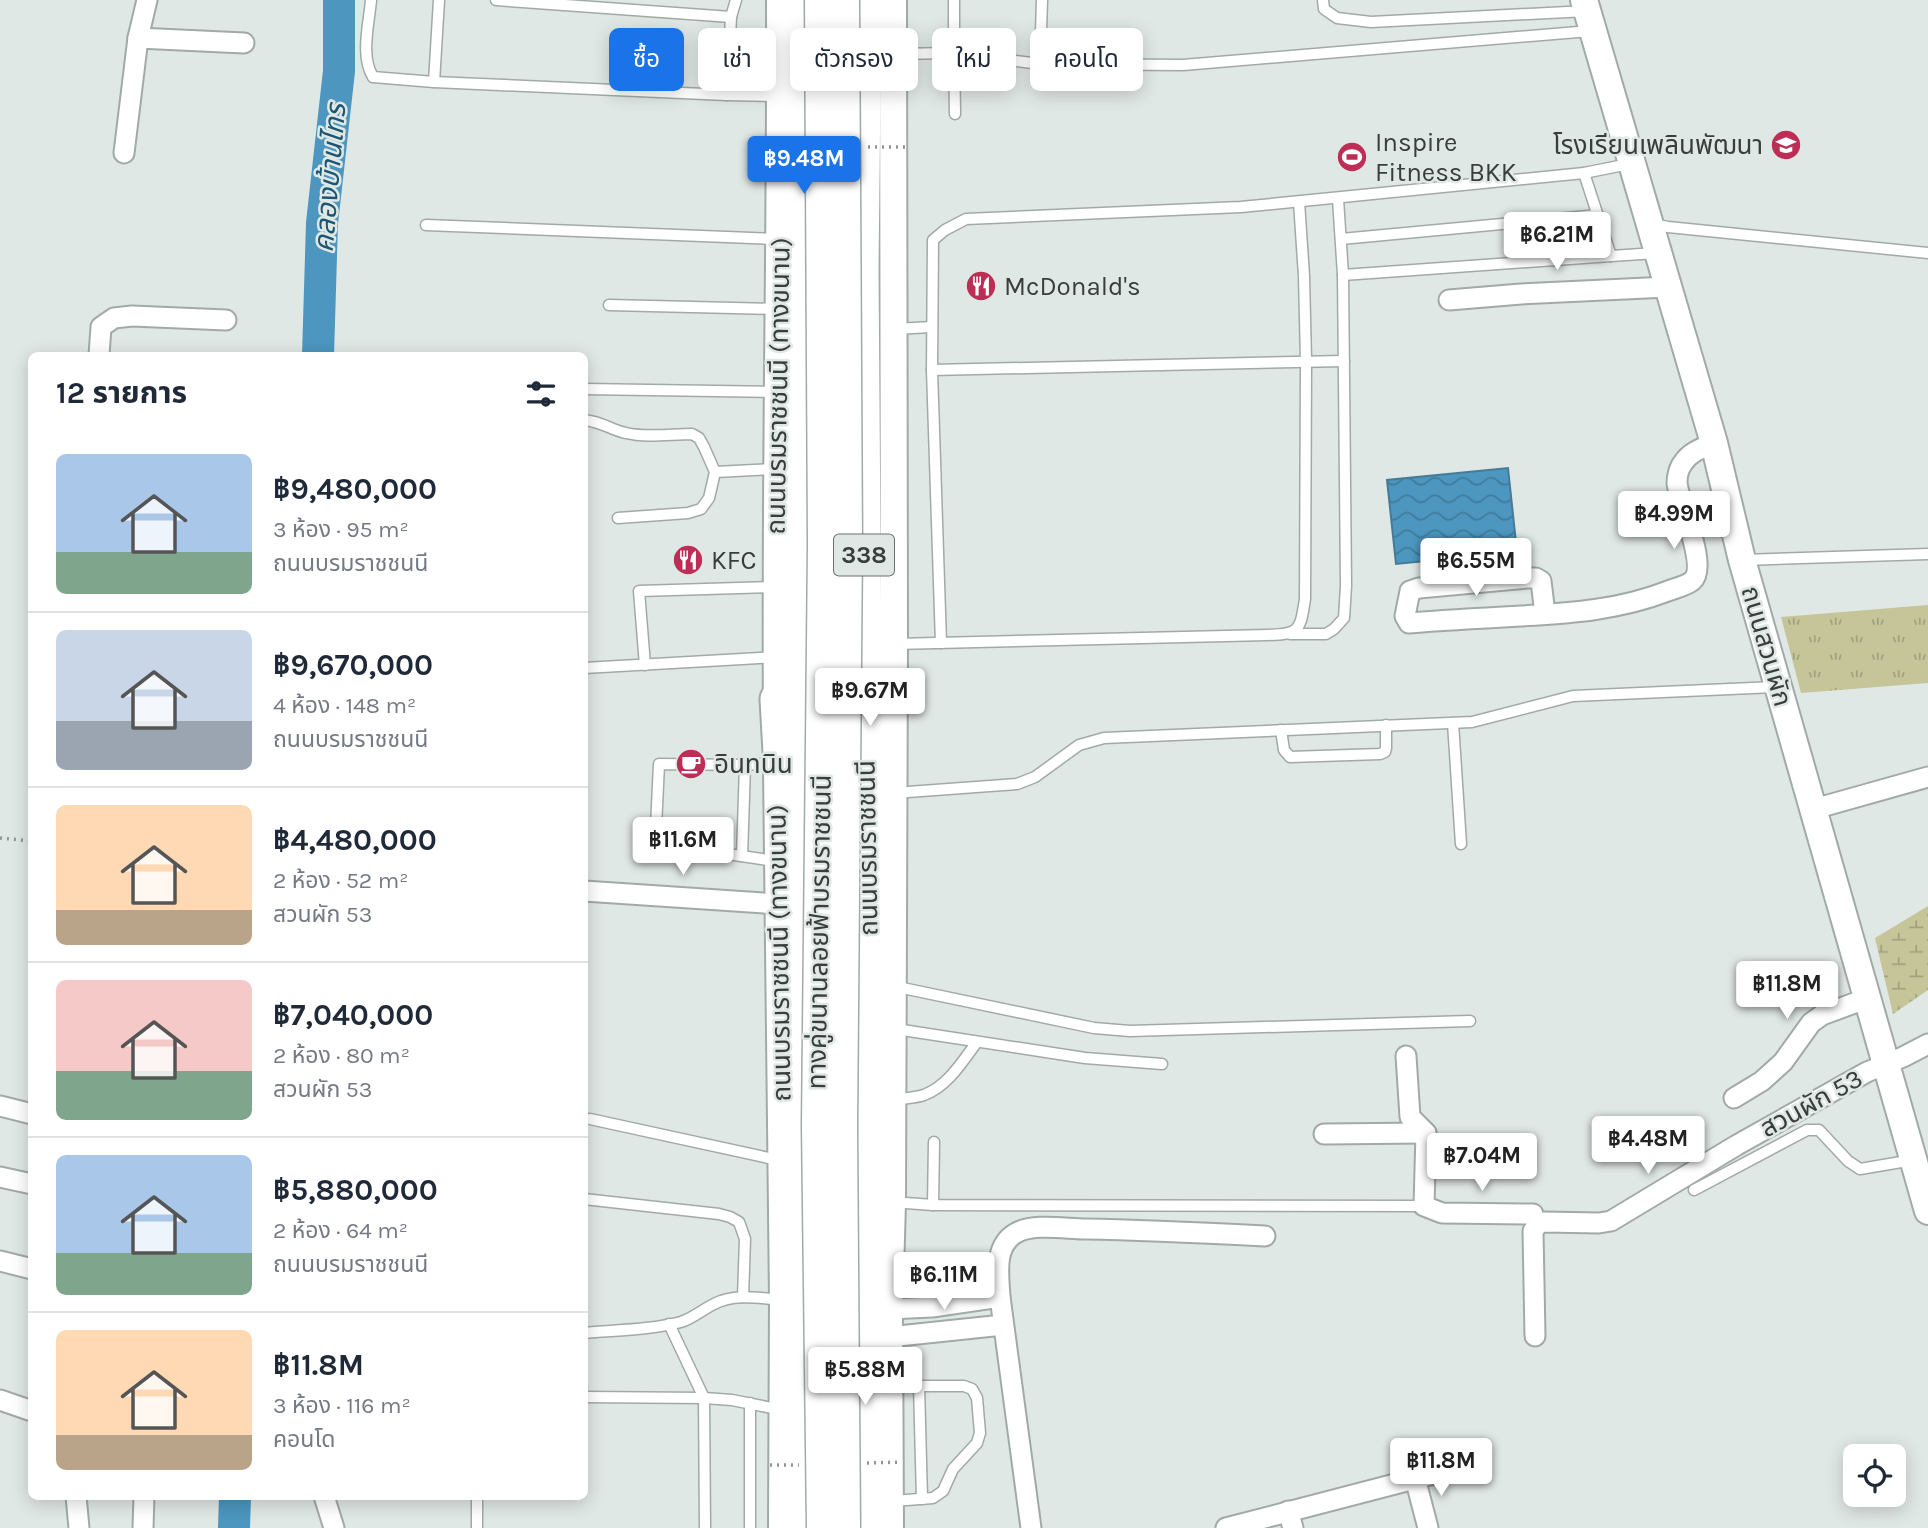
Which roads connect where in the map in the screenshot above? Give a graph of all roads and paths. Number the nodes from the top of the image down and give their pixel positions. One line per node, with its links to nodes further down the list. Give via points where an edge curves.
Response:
1 (147, 0): 20 (street)
2 (371, 0): 23 (lane, via 366,55 373,77)
3 (439, 0): 23 (lane)
4 (496, 0): 16 (lane)
5 (736, 0): 16 (lane)
6 (780, 0): 27 (main road, ถนนบรมราชชนนี (ทางขนาน))
7 (802, 0): 102 (highway, 338)
8 (820, 0): 154 (main road, ทางคู่ขนานลอยฟ้าบรมราชชนนี / 338, bridge, via 823,545 817,1126)
9 (844, 0): 155 (main road, ทางคู่ขนานลอยฟ้าบรมราชชนนี / 338, bridge)
10 (865, 0): 99 (highway, ถนนบรมราชชนนี / 338, via 866,777)
11 (893, 0): 17 (main road, 338)
12 (954, 0): 18 (lane)
13 (1042, 0): 19 (lane)
14 (1323, 0): 15 (lane, via 1324,9 1337,18 1371,22)
15 (1588, 14): 22 (lane, via 1183,65); 30 (main road, ถนนสวนผัก)
16 (731, 17): 26 (lane)
17 (894, 28)
18 (954, 28)
19 (1041, 28)
20 (138, 38): 21 (street); 29 (street)
21 (244, 43)
22 (1143, 65)
23 (434, 82): 26 (lane)
24 (894, 91): 49 (main road, 338)
25 (955, 91): 28 (lane)
26 (727, 94): 27 (lane)
27 (780, 96): 37 (main road, ถนนบรมราชชนนี (ทางขนาน))
28 (955, 114)
29 (124, 153)
30 (1632, 163): 31 (lane); 35 (main road, ถนนสวนผัก)
31 (1584, 173): 32 (lane); 34 (lane)
32 (1338, 199): 33 (lane); 38 (lane)
33 (1299, 202): 48 (lane, via 966,219 933,240); 51 (lane)
34 (1598, 215): 38 (lane); 41 (lane)
35 (1649, 223): 39 (main road, ถนนสวนผัก); 40 (lane)
36 (426, 225): 37 (lane)
37 (780, 239): 46 (main road, ถนนบรมราชชนนี (ทางขนาน))
38 (1341, 239): 42 (lane)
39 (1658, 253): 41 (lane); 43 (main road, ถนนสวนผัก)
40 (1928, 253)
41 (1611, 256): 42 (lane)
42 (1343, 275): 52 (lane)
43 (1668, 287): 44 (street); 57 (main road, ถนนสวนผัก)
44 (1449, 300)
45 (609, 305): 46 (lane)
46 (779, 309): 55 (main road, ถนนบรมราชชนนี (ทางขนาน))
47 (226, 320): 50 (street, via 114,318 100,327)
48 (931, 327): 49 (lane); 53 (lane)
49 (895, 329): 67 (main road, 338)
50 (99, 352)
51 (1306, 361): 52 (lane); 53 (lane); 65 (lane, via 1305,600 1301,624)
52 (1344, 361): 65 (lane, via 1344,618 1326,634)
53 (932, 370): 66 (lane)
54 (588, 389): 55 (lane)
55 (778, 392): 58 (main road, ถนนบรมราชชนนี (ทางขนาน))
56 (588, 421): 59 (lane, via 631,435 692,435 699,438)
57 (1714, 443): 62 (main road, ถนนสวนผัก); 64 (street, via 1692,453 1683,463 1677,483 1698,565 1692,581 1632,603)
58 (777, 469): 59 (lane); 63 (main road, ถนนบรมราชชนนี (ทางขนาน))
59 (715, 472): 60 (lane, via 709,498 701,509)
60 (618, 518)
61 (1928, 554): 62 (lane)
62 (1742, 560): 71 (main road, ถนนสวนผัก)
63 (776, 587): 68 (main road, ถนนบรมราชชนนี (ทางขนาน)); 69 (lane, via 639,591)
64 (1545, 614): 64 (street, via 1409,623 1405,616 1410,591 1419,588 1527,578 1541,581)
65 (1290, 634): 66 (lane)
66 (941, 643): 67 (lane)
67 (894, 644): 79 (main road, 338)
68 (776, 657): 69 (lane); 72 (main road, ถนนบรมราชชนนี (ทางขนาน))
69 (645, 665): 70 (lane)
70 (588, 668)
71 (1778, 687): 73 (lane, via 1573,696); 80 (main road, ถนนสวนผัก)
72 (777, 699): 76 (main road, ถนนบรมราชชนนี (ทางขนาน)); 102 (highway)
73 (1453, 723): 74 (lane); 83 (lane)
74 (1385, 726): 75 (lane); 75 (lane, via 1386,748 1380,754 1290,757)
75 (1281, 730): 79 (lane, via 1104,738 1079,746 1017,784)
76 (777, 763): 77 (lane); 85 (main road, ถนนบรมราชชนนี (ทางขนาน))
77 (745, 765): 84 (lane); 84 (lane, via 659,764 656,827 694,849)
78 (1928, 777): 80 (street)
79 (893, 793): 88 (main road, 338)
80 (1814, 809): 89 (main road, ถนนสวนผัก)
81 (0, 838): 82 (path)
82 (28, 841)
83 (1461, 844)
84 (742, 856): 85 (lane)
85 (778, 862): 87 (main road, ถนนบรมราชชนนี (ทางขนาน))
86 (588, 891): 87 (street)
87 (778, 904): 106 (main road, ถนนบรมราชชนนี (ทางขนาน))
88 (892, 985): 90 (lane, via 1094,1028 1130,1031); 91 (main road, 338)
89 (1868, 998): 96 (main road, ถนนสวนผัก); 97 (street, via 1811,1023 1783,1062)
90 (1470, 1021)
91 (892, 1029): 92 (lane); 99 (main road, 338)
92 (976, 1042): 95 (lane); 99 (lane, via 938,1088)
93 (1928, 1044): 96 (street)
94 (1406, 1056): 103 (street, via 1410,1117)
95 (1162, 1064)
96 (1885, 1064): 107 (main road, ถนนสวนผัก); 127 (street, สวนผัก 53, via 1737,1144 1611,1220 1538,1224 1533,1231)
97 (1734, 1098)
98 (0, 1106): 100 (street)
99 (881, 1106): 112 (main road, 338); 122 (highway); 156 (highway, ถนนบรมราชชนนี / 338, via 863,1357)
100 (28, 1113)
101 (590, 1119): 106 (lane)
102 (803, 1126): 153 (highway, 338)
103 (1426, 1133): 104 (street); 114 (street)
104 (1324, 1134)
105 (934, 1142): 113 (lane)
106 (782, 1160): 123 (main road, ถนนบรมราชชนนี (ทางขนาน))
107 (1913, 1160): 110 (lane, via 1860,1169 1819,1130 1807,1130); 115 (main road, ถนนสวนผัก)
108 (0, 1177): 109 (street)
109 (28, 1184)
110 (1694, 1190)
111 (588, 1199): 120 (lane, via 719,1214 739,1222 744,1239)
112 (892, 1202): 113 (lane); 122 (main road, 338)
113 (933, 1205): 114 (lane)
114 (1424, 1206): 116 (street, via 1442,1213)
115 (1928, 1211)
116 (1533, 1214)
117 (1265, 1236): 121 (street, via 1031,1228 1015,1234 1002,1248)
118 (0, 1261): 119 (street)
119 (28, 1268)
120 (743, 1297): 123 (lane); 124 (lane, via 714,1303 684,1321)
121 (1000, 1297): 122 (street, via 932,1307); 125 (street)
122 (889, 1298): 128 (main road, 338)
123 (783, 1300): 136 (main road, ถนนบรมราชชนนี (ทางขนาน))
124 (669, 1324): 126 (lane); 132 (lane)
125 (1003, 1325): 128 (street); 158 (street)
126 (588, 1333)
127 (1535, 1336)
128 (889, 1337): 129 (main road, 338)
129 (888, 1386): 130 (lane); 144 (main road, 338)
130 (919, 1386): 139 (lane); 139 (lane, via 972,1389 980,1433 943,1490)
131 (588, 1397): 132 (lane)
132 (704, 1398): 134 (lane); 150 (lane)
133 (0, 1400): 135 (street)
134 (750, 1404): 136 (lane); 151 (lane)
135 (28, 1410)
136 (783, 1410): 152 (main road, ถนนบรมราชชนนี (ทางขนาน))
137 (1468, 1465): 138 (street)
138 (1415, 1478): 145 (street); 160 (street)
139 (922, 1499): 144 (lane)
140 (76, 1500): 146 (street)
141 (144, 1500): 147 (street)
142 (325, 1500): 148 (street)
143 (477, 1500): 149 (lane)
144 (890, 1502): 157 (main road, 338)
145 (1291, 1519): 159 (street)
146 (79, 1528)
147 (143, 1528)
148 (334, 1528)
149 (477, 1528)
150 (705, 1528)
151 (750, 1528)
152 (782, 1528)
153 (805, 1528)
154 (822, 1528)
155 (845, 1528)
156 (863, 1528)
157 (890, 1528)
158 (1031, 1528)
159 (1226, 1528)
160 (1428, 1528)

